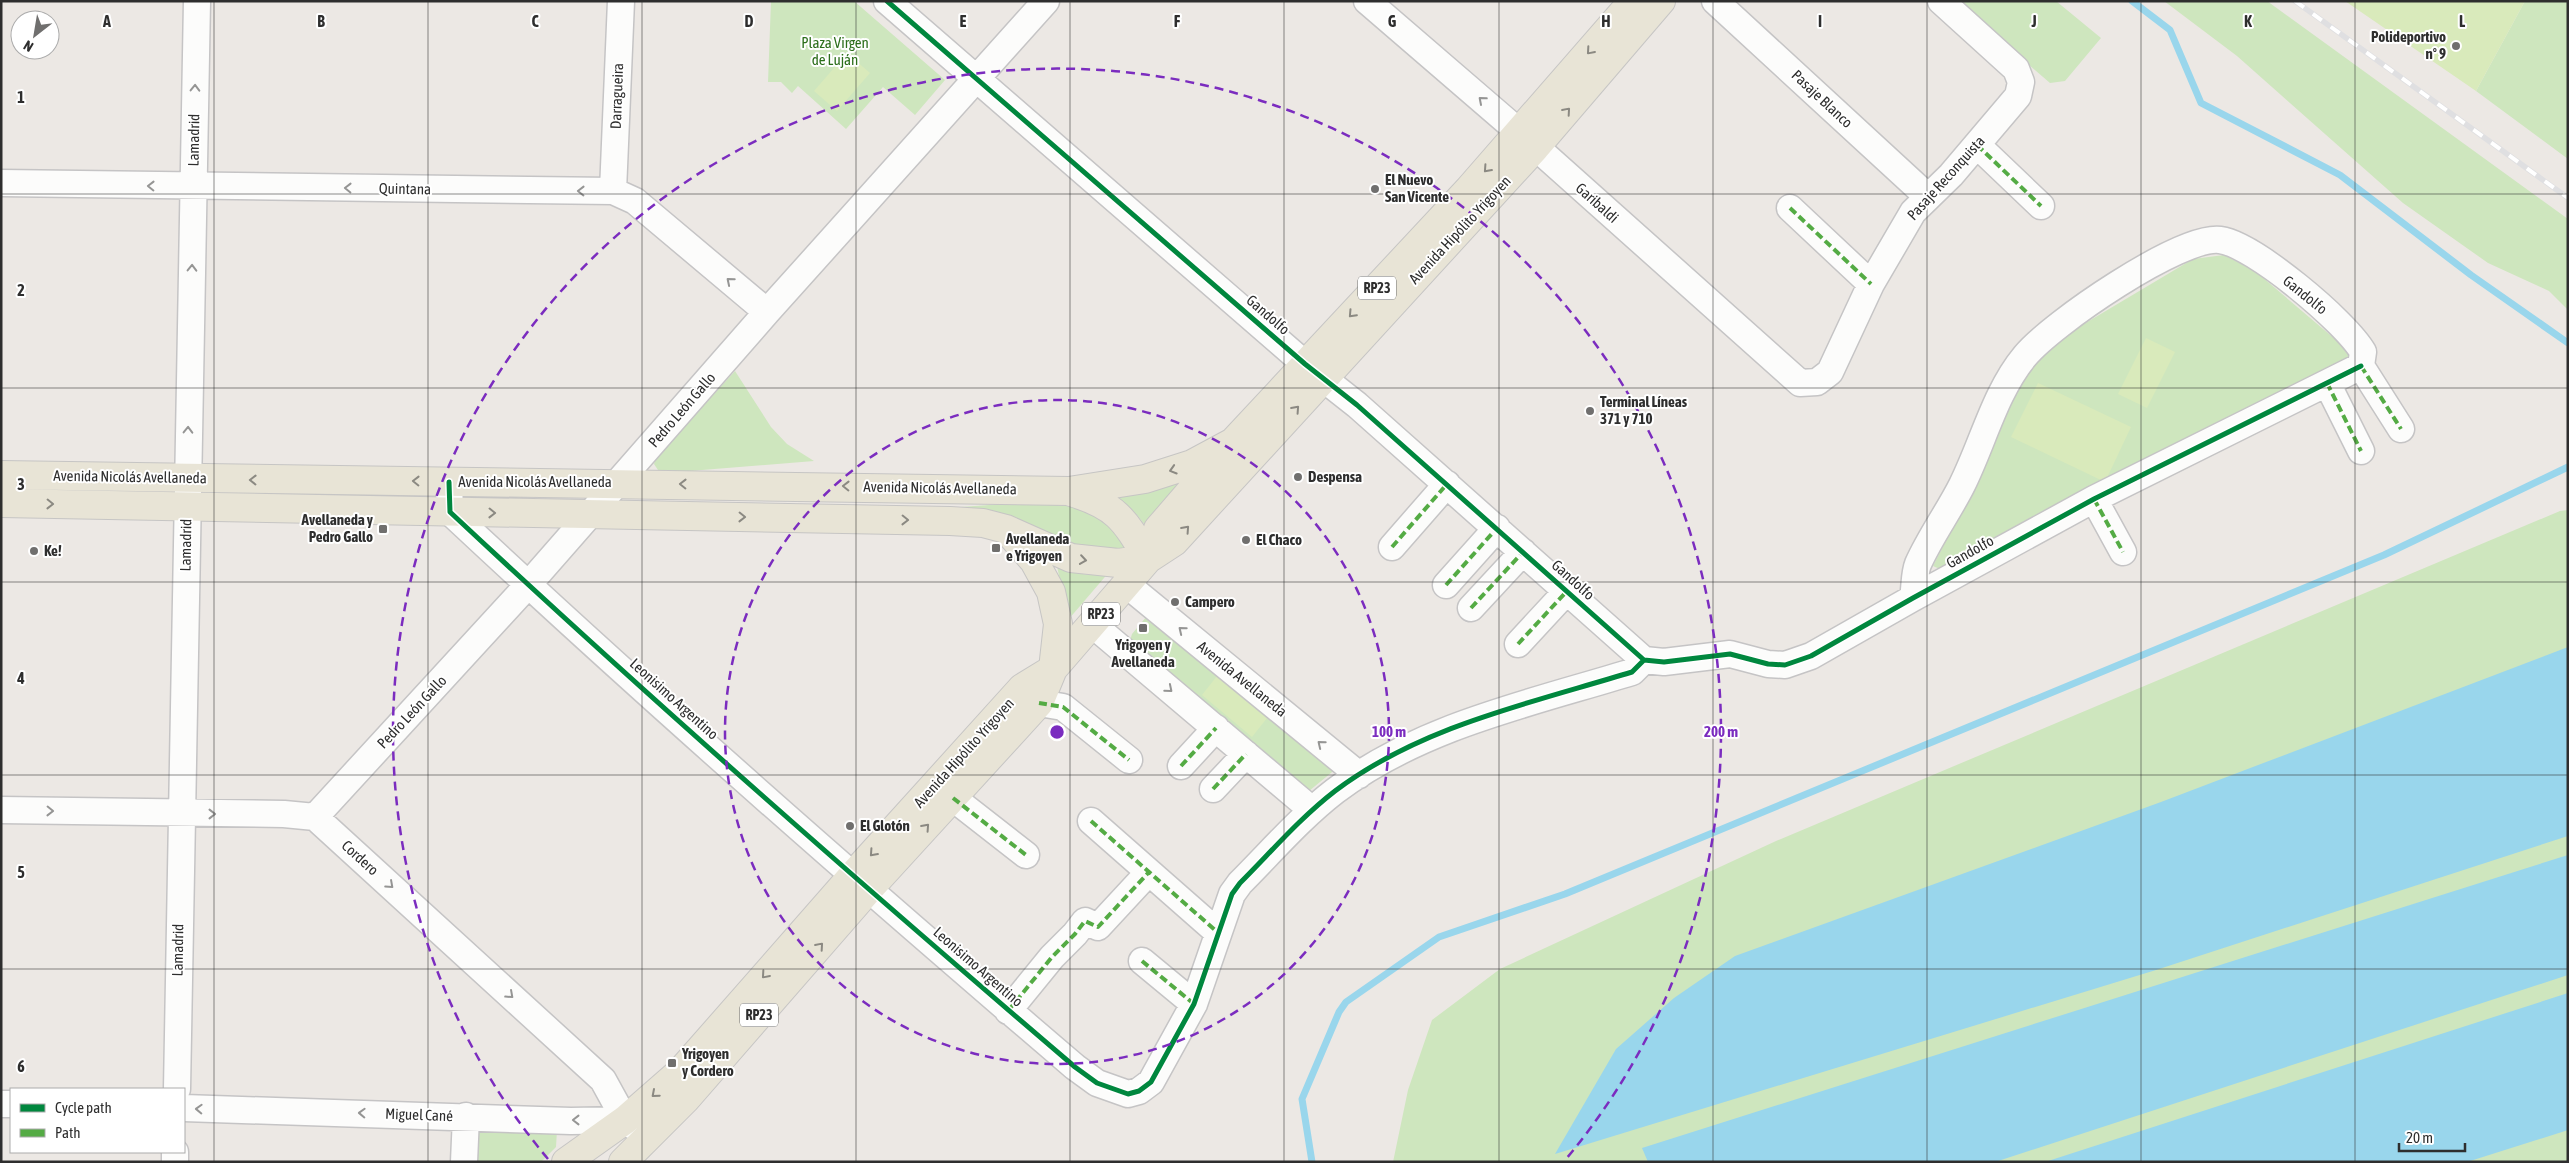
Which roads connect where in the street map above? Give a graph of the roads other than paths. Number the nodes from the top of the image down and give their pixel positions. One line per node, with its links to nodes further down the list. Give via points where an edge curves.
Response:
1 (197, 1): 14 (street, Lamadrid, one-way to 1)
2 (621, 1): 15 (street, Darragueira)
3 (887, 1): 10 (street, Gandolfo)
4 (1046, 1): 10 (street, Pedro León Gallo)
5 (1368, 1): 11 (street, Garibaldi, one-way to 5)
6 (1633, 1): 11 (main road, Avenida Hipólito Yrigoyen / RP23, one-way to 11)
7 (1661, 1): 11 (main road, Avenida Hipólito Yrigoyen / RP23, one-way to 7)
8 (1715, 1): 16 (street, Pasaje Blanco)
9 (1941, 1): 12 (street, Pasaje Reconquista, via 2016,69 2021,82 2018,96)
10 (977, 79): 20 (street, Pedro León Gallo); 22 (street, Gandolfo)
11 (1527, 140): 22 (main road, Avenida Hipólito Yrigoyen / RP23); 23 (street, Garibaldi, via 1800,383 1817,382)
12 (1977, 144): 16 (street, Pasaje Reconquista); 17 (street)
13 (1, 183): 14 (street, Quintana, one-way to 13)
14 (194, 187): 15 (street, Quintana, one-way to 14); 29 (street, Lamadrid, one-way to 14)
15 (613, 191): 20 (street, Quintana, one-way to 15, via 635,201)
16 (1928, 197): 19 (street, Pasaje Reconquista, via 1913,212)
17 (2041, 206)
18 (1790, 208): 19 (street)
19 (1871, 284): 23 (street, Pasaje Reconquista)
20 (767, 312): 31 (street, Pedro León Gallo)
21 (2361, 366): 24 (street, Gandolfo); 25 (street); 49 (street, Gandolfo, via 2363,352 2356,340 2318,304 2250,252 2218,240 2187,246 2107,290 2043,336 2024,356 2008,381 1962,484 1918,566)
22 (1314, 372): 26 (main road, Avenida Hipólito Yrigoyen / RP23); 32 (street, Gandolfo, via 1357,405); 44 (main road, Avenida Hipólito Yrigoyen / RP23, one-way to 22, via 1174,542)
23 (1830, 372)
24 (2327, 383): 27 (street); 34 (street, Gandolfo)
25 (2401, 429)
26 (1233, 442): 33 (main road, Avenida Nicolás Avellaneda, one-way to 33, via 1192,464 1145,479); 44 (main road, Avenida Hipólito Yrigoyen / RP23, via 1158,529)
27 (2361, 451)
28 (1, 475): 29 (main road, Avenida Nicolás Avellaneda)
29 (187, 479): 30 (main road, Avenida Nicolás Avellaneda, one-way to 29); 36 (street, Lamadrid)
30 (449, 482): 31 (main road, Avenida Nicolás Avellaneda); 37 (street)
31 (618, 483): 33 (main road, Avenida Nicolás Avellaneda, one-way to 31); 38 (street, Pedro León Gallo)
32 (1446, 484): 39 (street, Gandolfo); 41 (street)
33 (1070, 491): 44 (main road, Avenida Nicolás Avellaneda, via 1108,506)
34 (2094, 499): 43 (street); 49 (street, Gandolfo)
35 (1, 503): 36 (main road, Avenida Nicolás Avellaneda, one-way to 36)
36 (187, 507): 37 (main road, Avenida Nicolás Avellaneda); 65 (street, Lamadrid)
37 (450, 512): 38 (main road, Avenida Nicolás Avellaneda, one-way to 38); 47 (street, Leonisimo Argentino)
38 (591, 514): 40 (main road, Avenida Nicolás Avellaneda, one-way to 40, via 950,521 983,523); 47 (street, Pedro León Gallo)
39 (1496, 528): 42 (street, Gandolfo); 46 (street)
40 (1006, 529): 44 (main road, Avenida Nicolás Avellaneda, one-way to 44, via 1071,558 1118,563); 54 (main road, via 1034,561 1051,592 1058,624)
41 (1392, 547)
42 (1523, 552): 48 (street, Gandolfo); 50 (street)
43 (2123, 552)
44 (1148, 559): 45 (main road, Avenida Hipólito Yrigoyen / RP23)
45 (1126, 584): 51 (main road, Avenida Hipólito Yrigoyen / RP23); 60 (street, Avenida Avellaneda, one-way to 45)
46 (1446, 585)
47 (528, 586): 66 (street, Pedro León Gallo); 70 (street, Leonisimo Argentino)
48 (1567, 592): 52 (street); 53 (street, Gandolfo)
49 (1913, 598): 53 (street, Gandolfo, via 1811,656 1785,665 1730,654 1664,662)
50 (1471, 608)
51 (1092, 624): 54 (main road, Avenida Hipólito Yrigoyen / RP23); 56 (street, one-way to 56)
52 (1518, 644)
53 (1644, 660): 60 (street, Leonisimo Argentino, via 1632,672 1468,722 1428,738)
54 (1053, 669): 55 (main road, Avenida Hipólito Yrigoyen / RP23); 70 (main road, Avenida Hipólito Yrigoyen / RP23, one-way to 70, via 1022,688)
55 (1039, 702): 58 (street, via 1063,707); 62 (main road, Avenida Hipólito Yrigoyen / RP23)
56 (1216, 728): 57 (street); 59 (street)
57 (1246, 754): 61 (street); 64 (street)
58 (1129, 760)
59 (1181, 766)
60 (1359, 775): 64 (street, Leonisimo Argentino)
61 (1213, 788)
62 (953, 798): 68 (street); 70 (main road, Avenida Hipólito Yrigoyen / RP23, one-way to 62)
63 (1, 810): 65 (street, one-way to 65)
64 (1312, 810): 73 (street, Leonisimo Argentino, via 1232,894)
65 (180, 813): 66 (street, one-way to 66); 75 (street, Lamadrid)
66 (315, 817): 78 (street, Cordero, one-way to 78, via 603,1080)
67 (1091, 821): 69 (street)
68 (1026, 855)
69 (1149, 872): 71 (street); 74 (street, via 1098,927 1085,921)
70 (861, 882): 74 (street, Leonisimo Argentino); 78 (main road, Avenida Hipólito Yrigoyen / RP23, one-way to 78, via 681,1071); 79 (main road, Avenida Hipólito Yrigoyen / RP23, one-way to 70, via 686,1098)
71 (1215, 930)
72 (1142, 961): 73 (street)
73 (1194, 1004): 74 (street, Leonisimo Argentino, via 1151,1082 1128,1094 1097,1083 1074,1068)
74 (1008, 1011)
75 (177, 1088)
76 (185, 1108): 77 (street, Miguel Cané, one-way to 76)
77 (466, 1116): 78 (street, Miguel Cané, one-way to 77); 80 (street)
78 (625, 1120): 79 (street); 81 (main road, Avenida Hipólito Yrigoyen / RP23)
79 (648, 1139): 82 (main road, Avenida Hipólito Yrigoyen / RP23)
80 (464, 1162)
81 (566, 1162)
82 (623, 1162)

